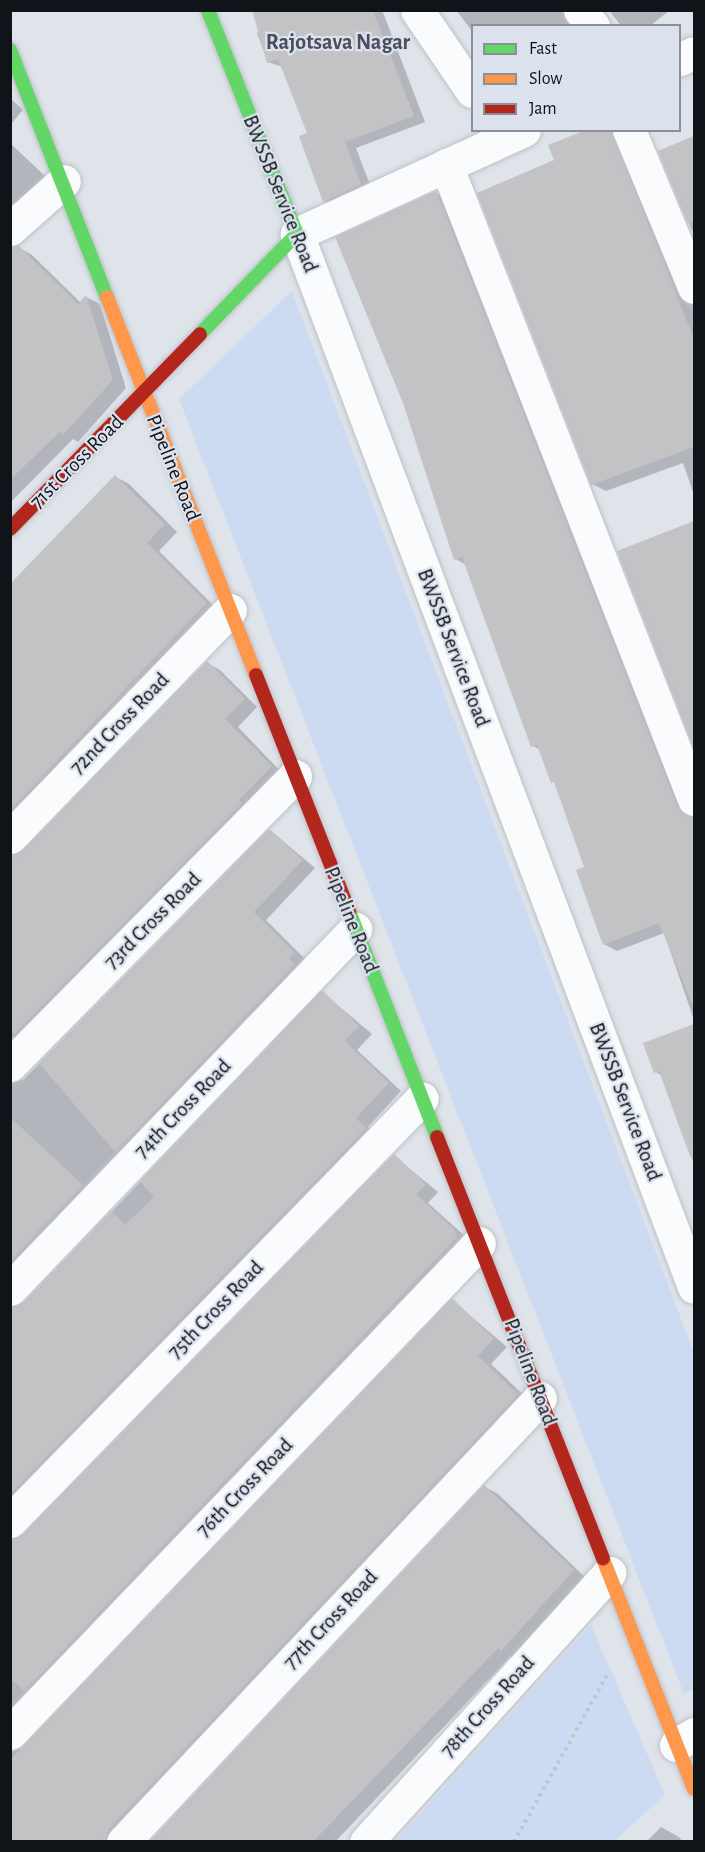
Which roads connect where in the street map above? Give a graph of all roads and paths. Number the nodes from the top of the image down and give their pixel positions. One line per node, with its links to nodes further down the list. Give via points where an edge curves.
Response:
1 (208, 10): 12 (street, BWSSB Service Road)
2 (417, 10): 6 (street)
3 (580, 10): 4 (street)
4 (591, 24)
5 (10, 50): 10 (street, Pipeline Road)
6 (471, 90)
7 (630, 132): 13 (street)
8 (510, 133): 9 (street)
9 (446, 165): 12 (street); 18 (street)
10 (64, 181): 11 (street); 14 (street, Pipeline Road)
11 (10, 229)
12 (297, 234): 14 (street, 71st Cross Road); 24 (street, BWSSB Service Road)
13 (694, 287)
14 (144, 394): 15 (street, 71st Cross Road); 16 (street, Pipeline Road)
15 (10, 529)
16 (230, 610): 17 (street, Pipeline Road); 19 (street, 72nd Cross Road)
17 (295, 776): 20 (street, Pipeline Road); 21 (street, 73rd Cross Road)
18 (694, 799)
19 (10, 837)
20 (355, 928): 22 (street, Pipeline Road); 25 (street, 74th Cross Road)
21 (10, 1065)
22 (422, 1098): 23 (street, Pipeline Road); 27 (street, 75th Cross Road)
23 (479, 1243): 26 (street, Pipeline Road); 30 (street, 76th Cross Road)
24 (694, 1287)
25 (10, 1289)
26 (540, 1398): 28 (street, Pipeline Road); 33 (street, 77th Cross Road)
27 (10, 1521)
28 (609, 1573): 29 (street, Pipeline Road); 34 (street, 78th Cross Road)
29 (632, 1630): 31 (street, Pipeline Road); 35 (path)
30 (10, 1733)
31 (685, 1740): 32 (street, Pipeline Road)
32 (694, 1789)
33 (123, 1842)
34 (366, 1842)
35 (514, 1842)

